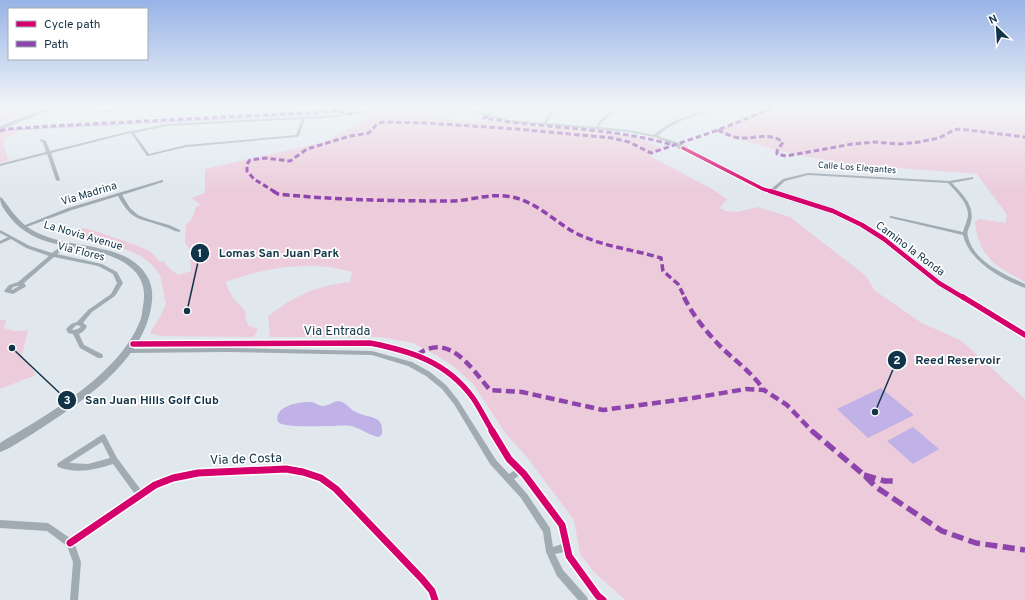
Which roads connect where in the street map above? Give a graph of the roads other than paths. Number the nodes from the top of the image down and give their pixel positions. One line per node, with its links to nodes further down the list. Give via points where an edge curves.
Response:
1 (120, 135): 7 (street)
2 (134, 135): 3 (street, via 148,155 186,146)
3 (297, 135)
4 (650, 135): 5 (street, Camino la Ronda)
5 (655, 136): 13 (street, Camino la Ronda, via 685,148)
6 (40, 140): 7 (street, via 45,142)
7 (49, 152): 8 (street); 10 (street)
8 (0, 165)
9 (972, 178): 12 (street, Calle Los Elegantes)
10 (58, 180)
11 (162, 181): 14 (street, Via Madrina)
12 (949, 182): 13 (street, Calle Los Elegantes, via 808,174 784,180); 20 (street, via 967,203 971,213)
13 (770, 192): 27 (street, Camino la Ronda, via 833,211 862,225 884,239 939,283)
14 (118, 194): 17 (street, Via Madrina); 19 (street, via 136,216)
15 (0, 199): 17 (main road, La Novia Avenue)
16 (891, 217): 20 (street)
17 (22, 227): 23 (main road, La Novia Avenue, via 36,235)
18 (0, 231): 21 (street, Via Flores)
19 (178, 231)
20 (964, 234): 26 (street, via 976,255 992,268)
21 (10, 238): 22 (street); 24 (street, Via Flores)
22 (0, 243)
23 (72, 245): 24 (street); 29 (main road, La Novia Avenue, via 120,258 135,266 144,277 149,290 149,303 146,318)
24 (54, 256): 25 (street); 31 (street, Via Flores, via 100,265 115,273 120,283 113,295 90,311 79,323 84,326 83,328 75,332 82,346)
25 (20, 283)
26 (1025, 286)
27 (1025, 335)
28 (259, 344): 29 (street, Via Entrada); 30 (street); 34 (street, Via Entrada, via 370,343 417,354 433,362 460,382 473,398 509,459)
29 (130, 348): 30 (street, Via Entrada); 32 (main road, La Novia Avenue, via 94,385)
30 (256, 351): 35 (street, Via Entrada, via 372,353 410,364 444,387 456,402 492,462)
31 (100, 356)
32 (0, 448)
33 (114, 460): 33 (street, via 103,437 61,465 79,469 96,467); 36 (street)
34 (521, 470): 35 (street); 39 (street, Via Entrada, via 562,525)
35 (508, 479): 40 (street, Via Entrada, via 524,496 547,531)
36 (140, 494): 38 (street, Via de Costa); 42 (street, Via de Costa, via 173,478 198,473 286,469 321,478 336,489 422,578)
37 (0, 524): 38 (street, via 48,527)
38 (70, 543): 41 (street, via 77,562)
39 (567, 547): 40 (street); 44 (street, Via Entrada, via 574,565)
40 (550, 552): 43 (street, Via Entrada, via 560,573)
41 (74, 600)
42 (435, 600)
43 (584, 600)
44 (603, 600)

